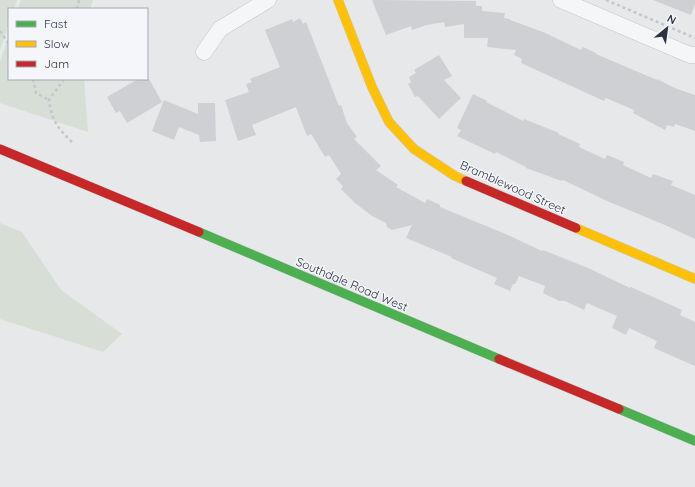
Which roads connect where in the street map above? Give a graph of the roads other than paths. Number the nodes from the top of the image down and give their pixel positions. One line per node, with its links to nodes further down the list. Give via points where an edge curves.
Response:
1 (268, 0): 4 (street, via 220,30)
2 (338, 0): 7 (main road, Bramblewood Street, via 372,87 389,122 414,149 455,176)
3 (561, 0): 5 (street)
4 (204, 52)
5 (695, 56)
6 (0, 149): 8 (main road, Southdale Road West)
7 (695, 279)
8 (695, 441)

